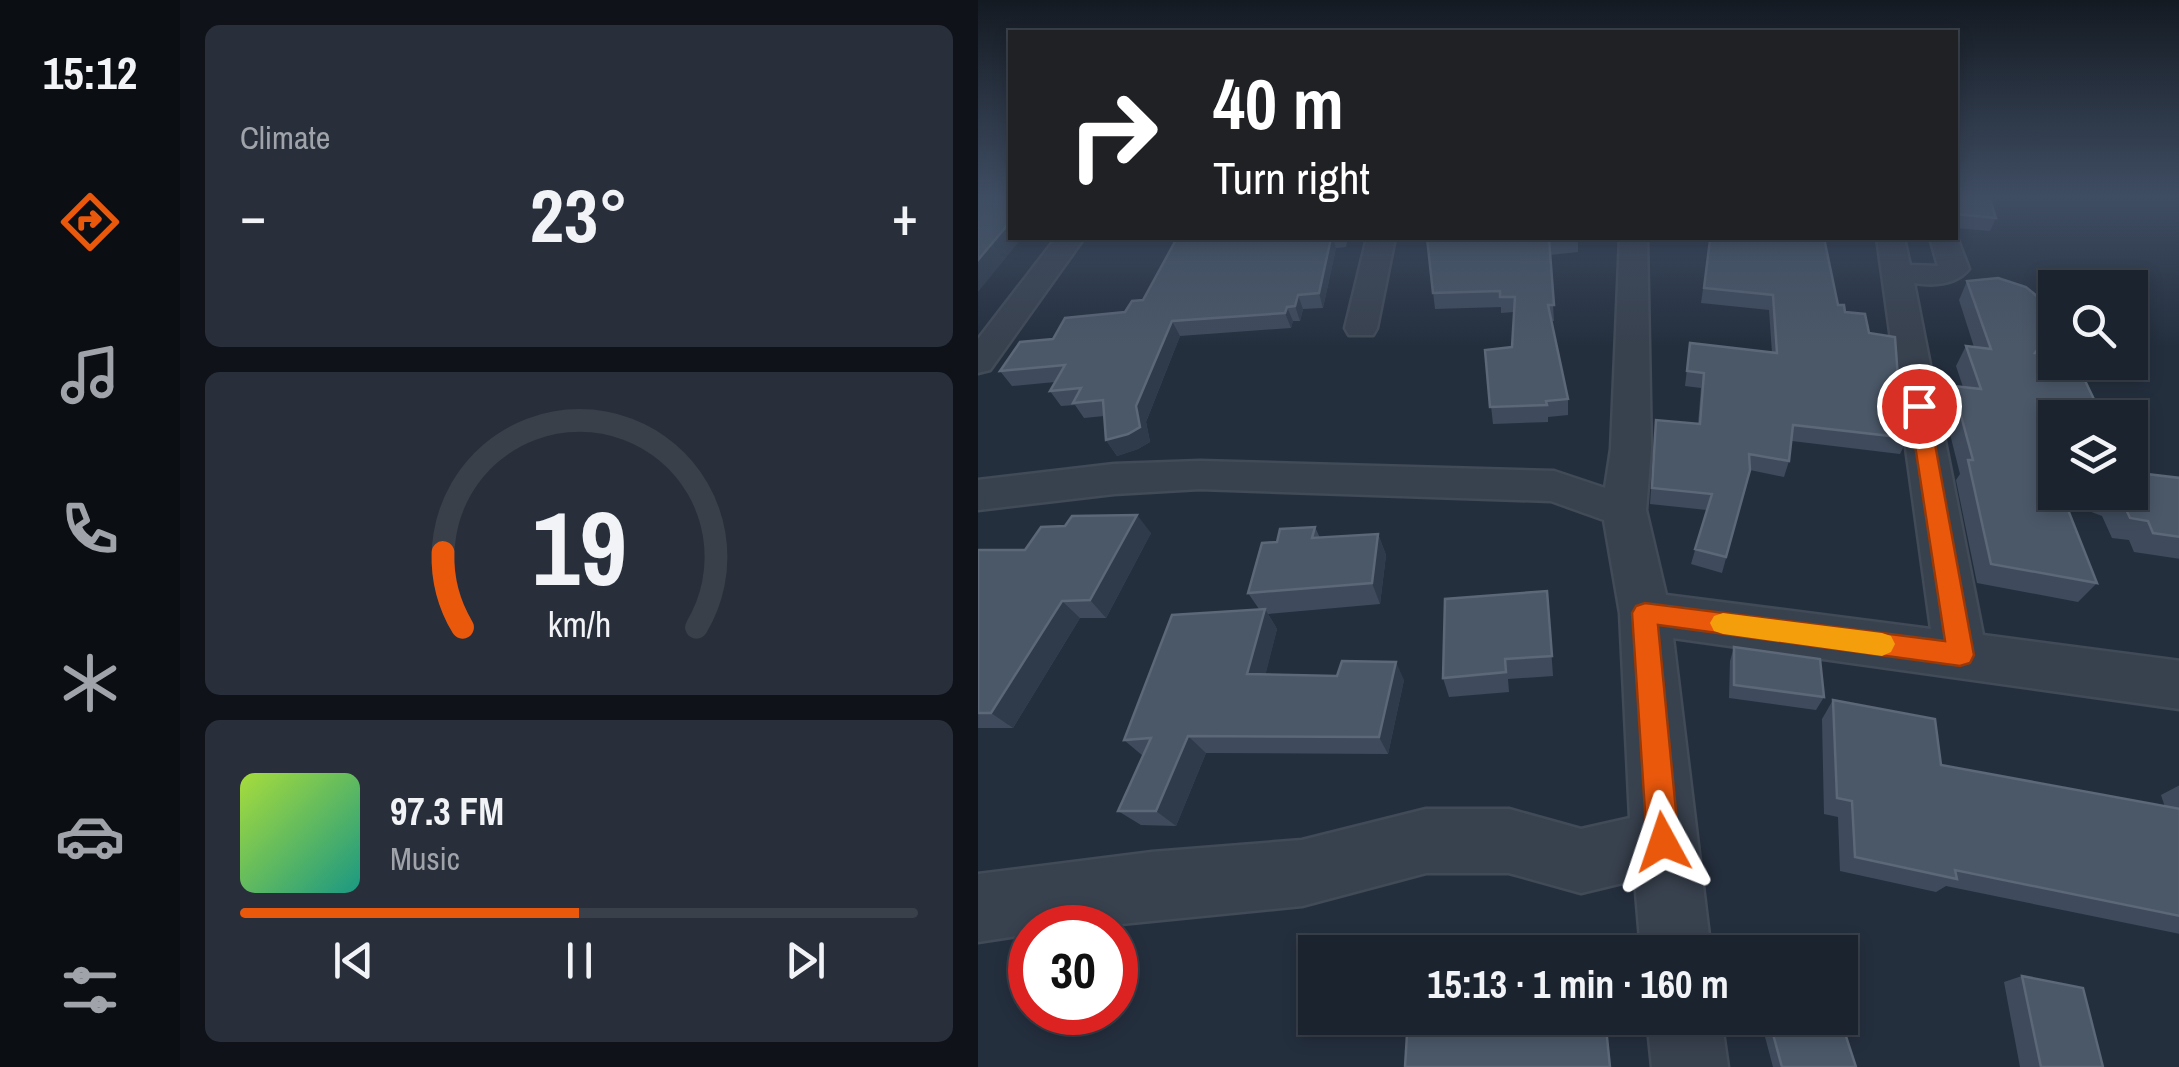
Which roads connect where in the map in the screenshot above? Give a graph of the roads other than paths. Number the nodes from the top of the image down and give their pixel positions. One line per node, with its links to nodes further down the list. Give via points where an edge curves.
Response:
1 (1064, 246): 7 (street)
2 (1379, 246): 6 (street)
3 (1634, 246): 9 (street, via 1632,449)
4 (1947, 246): 5 (street, via 1954,269 1937,276)
5 (1894, 255): 11 (street)
6 (1362, 328)
7 (978, 364)
8 (978, 496): 9 (street, via 1200,474 1554,486)
9 (1624, 510): 10 (street)
10 (1645, 613): 11 (street); 13 (street)
11 (1960, 655): 12 (street)
12 (2180, 685)
13 (1663, 842): 14 (street, via 1581,862 1509,842 1426,841 1302,873); 15 (street)
14 (978, 908)
15 (1674, 935)
16 (1686, 1035): 17 (street)
17 (1690, 1067)

